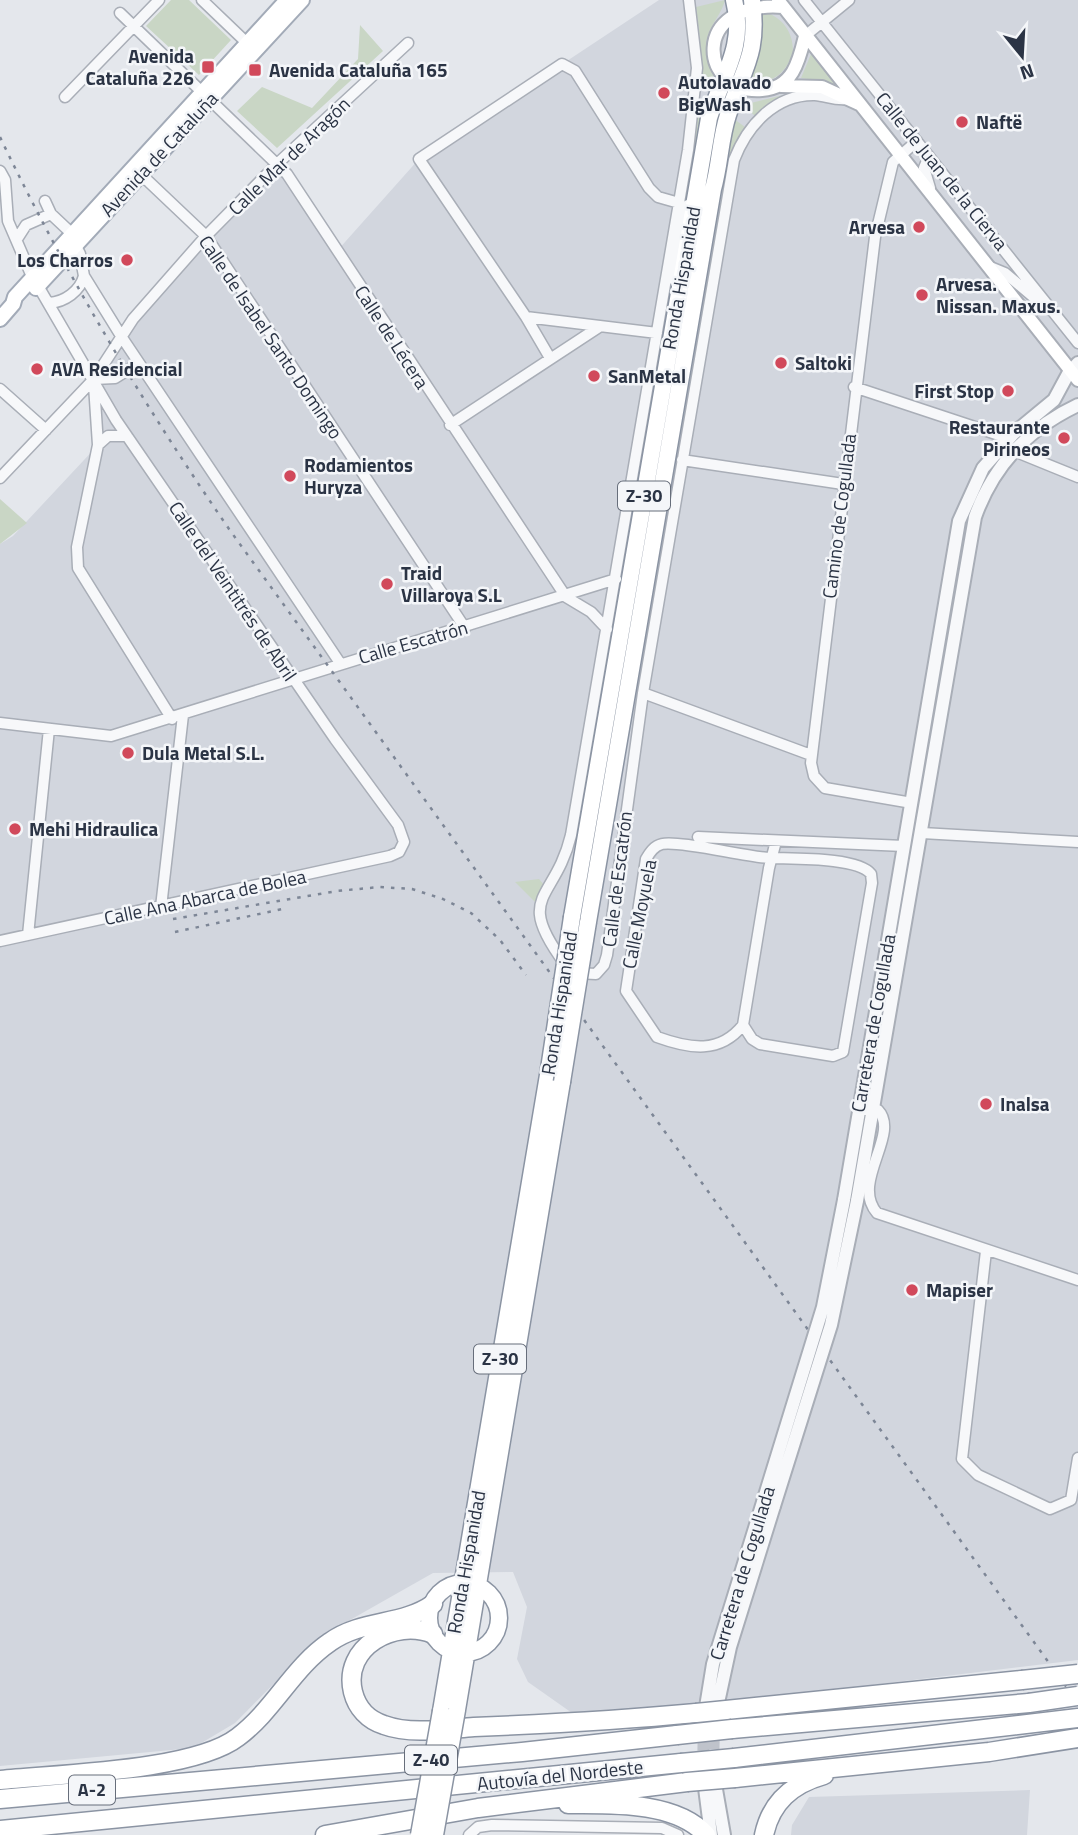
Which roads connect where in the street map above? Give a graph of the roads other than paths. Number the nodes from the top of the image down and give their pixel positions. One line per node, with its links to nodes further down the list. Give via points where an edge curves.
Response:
1 (159, 0): 13 (street)
2 (202, 0): 15 (street)
3 (287, 0): 15 (main road, Avenida de Cataluña)
4 (302, 0): 19 (main road, Avenida de Cataluña)
5 (689, 0): 32 (street, Calle de Escatrón, via 696,90)
6 (804, 0): 12 (street, Calle de Juan de la Cierva)
7 (849, 0): 12 (street)
8 (752, 2): 9 (main road); 10 (main road); 17 (highway, Ronda Hispanidad / Z-30, via 752,46)
9 (735, 3): 17 (highway, Ronda Hispanidad / Z-30); 17 (main road, via 715,36 716,58)
10 (781, 4): 14 (main road)
11 (120, 13): 13 (street, Calle de Lécera)
12 (826, 18): 14 (street); 22 (street, Calle de Juan de la Cierva)
13 (134, 26): 19 (street, Calle de Lécera); 20 (street)
14 (806, 36): 18 (main road, via 796,68); 21 (main road)
15 (247, 43): 19 (main road, Avenida de Cataluña)
16 (408, 43): 25 (street, Calle Mar de Aragón)
17 (734, 82): 18 (main road, via 762,90); 27 (highway, Ronda Hispanidad / Z-30, via 709,118); 28 (highway, Ronda Hispanidad / Z-30)
18 (780, 86): 21 (main road, via 822,87)
19 (206, 95): 25 (street, Calle de Lécera); 29 (main road, Avenida de Cataluña)
20 (65, 97)
21 (853, 102): 23 (main road); 35 (street, Calle de Escatrón, via 818,95 794,99 772,109 750,129 732,168)
22 (917, 141): 23 (street); 24 (street, Calle de Juan de la Cierva)
23 (899, 155): 31 (main road); 56 (street, Camino de Cogullada, via 893,162 875,237)
24 (929, 156): 31 (street, via 925,177); 45 (street, Calle de Juan de la Cierva)
25 (277, 164): 34 (street, Calle Mar de Aragón); 59 (street, Calle de Lécera)
26 (0, 171): 36 (street, Calle del Veintitrés de Abril, via 5,180 8,221)
27 (700, 171): 42 (street, Ronda Hispanidad); 70 (highway, Ronda Hispanidad / Z-30)
28 (718, 173): 35 (street, Calle de Escatrón); 69 (highway, Ronda Hispanidad / Z-30)
29 (133, 175): 34 (street, Calle de Isabel Santo Domingo); 37 (main road, Avenida de Cataluña)
30 (45, 201): 33 (street)
31 (936, 201): 38 (main road)
32 (678, 203): 42 (street, Calle de Escatrón); 43 (street, via 658,197 649,188 575,71 562,64 419,159)
33 (51, 214): 36 (street, via 26,225); 37 (street)
34 (206, 236): 48 (street, Calle Mar de Aragón, via 133,319); 73 (street, Calle de Isabel Santo Domingo)
35 (720, 236): 53 (street, Calle de Escatrón)
36 (17, 239): 40 (street, Calle del Veintitrés de Abril)
37 (73, 239): 39 (street); 40 (main road, Avenida de Cataluña)
38 (987, 266): 45 (street, via 1005,273); 52 (main road)
39 (84, 276): 41 (street, via 81,286 69,296); 48 (street)
40 (35, 281): 41 (street, Calle del Veintitrés de Abril); 44 (main road, Avenida de Cataluña, via 22,303 13,304)
41 (49, 303): 54 (street, Calle del Veintitrés de Abril)
42 (661, 312): 47 (street, Calle de Escatrón)
43 (526, 317): 46 (street); 50 (street)
44 (0, 318)
45 (1060, 320): 49 (street, Calle de Juan de la Cierva)
46 (599, 327): 47 (street); 50 (street)
47 (657, 332): 55 (street, Calle de Escatrón)
48 (123, 339): 51 (street); 54 (street)
49 (1078, 343)
50 (550, 358): 59 (street)
51 (139, 363): 54 (street, via 115,378); 75 (street)
52 (1075, 371): 62 (street, Carretera de Cogullada, via 1054,400)
53 (697, 377): 65 (street, Calle de Escatrón); 69 (street, Ronda Hispanidad)
54 (94, 379): 60 (street); 61 (street, Calle del Veintitrés de Abril); 63 (street)
55 (649, 386): 70 (street, Calle de Escatrón); 71 (street, Calle de Escatrón)
56 (854, 387): 62 (street); 68 (street, Camino de Cogullada)
57 (0, 389): 60 (street)
58 (1078, 405): 64 (street, Carretera de Cogullada, via 1041,426)
59 (450, 425): 72 (street, Calle de Lécera)
60 (46, 430): 67 (street)
61 (127, 436): 63 (street, via 108,436); 76 (street, Calle del Veintitrés de Abril)
62 (1009, 438): 82 (street, Carretera de Cogullada, via 983,468 959,521)
63 (98, 445): 78 (street, via 77,547 78,568)
64 (1014, 451): 66 (street); 83 (street, Carretera de Cogullada, via 994,475 975,517)
65 (682, 460): 68 (street); 77 (street, Calle de Escatrón)
66 (1078, 477)
67 (0, 478)
68 (843, 484): 81 (street, Camino de Cogullada)
69 (659, 509): 91 (highway, Ronda Hispanidad / Z-30)
70 (640, 524): 91 (highway, Ronda Hispanidad / Z-30)
71 (616, 579): 72 (street, Calle Escatrón); 74 (street, Calle de Escatrón)
72 (566, 597): 73 (street, Calle Escatrón); 74 (street, via 591,612)
73 (465, 628): 75 (street, Calle Escatrón)
74 (607, 629): 77 (street, Calle de Escatrón, via 571,835 564,861 538,912 546,938 570,970 580,975 598,972 607,955)
75 (340, 663): 76 (street, Calle Escatrón)
76 (294, 680): 78 (street, Calle Escatrón); 86 (street, Calle del Veintitrés de Abril, via 398,825)
77 (643, 693): 81 (street)
78 (178, 717): 80 (street, Calle Escatrón, via 111,736); 90 (street)
79 (0, 723): 80 (street, Calle Escatrón)
80 (49, 729): 92 (street)
81 (811, 755): 82 (street, Camino de Cogullada, via 814,776 825,788)
82 (912, 803): 88 (street, Carretera de Cogullada)
83 (922, 832): 87 (street); 95 (street, Carretera de Cogullada)
84 (698, 837): 85 (street)
85 (776, 841): 88 (street); 89 (street)
86 (404, 842): 90 (street, Calle Ana Abarca de Bolea, via 399,852 390,856)
87 (1078, 842)
88 (904, 846): 96 (street, Carretera de Cogullada)
89 (771, 858): 94 (street); 94 (street, Calle Moyuela, via 858,864 871,874 870,897 841,1055 760,1044); 94 (street, Calle Moyuela, via 670,844 655,848 646,859 628,995 653,1033 664,1040 712,1048 734,1037)
90 (161, 907): 92 (street, Calle Ana Abarca de Bolea)
91 (580, 920): 101 (highway, Ronda Hispanidad / Z-30, bridge, via 549,1069); 101 (highway, Ronda Hispanidad / Z-30, bridge, via 562,1082)
92 (28, 935): 93 (street, Calle Ana Abarca de Bolea)
93 (0, 941)
94 (743, 1025)
95 (874, 1108): 96 (street); 97 (street, Carretera de Cogullada); 98 (street, via 886,1121 875,1155 871,1206 877,1213)
96 (858, 1110): 97 (street, Carretera de Cogullada)
97 (850, 1200): 108 (street, Carretera de Cogullada, bridge, via 831,1325 768,1504)
98 (986, 1251): 99 (street); 100 (street, via 962,1459 978,1475 1050,1509 1071,1500)
99 (1078, 1280)
100 (1078, 1458)
101 (470, 1584): 102 (highway, via 447,1588); 104 (highway, Ronda Hispanidad / Z-30); 104 (highway, via 494,1599 499,1620 491,1640 480,1648)
102 (433, 1604): 103 (highway, via 429,1619); 112 (highway, via 407,1618 358,1626 328,1642 249,1728 205,1755)
103 (433, 1633): 104 (highway); 108 (highway, via 394,1631 362,1651 351,1681 358,1704 369,1718 392,1728 431,1729)
104 (459, 1651): 107 (highway, Ronda Hispanidad / Z-30)
105 (1078, 1674): 108 (highway, bridge)
106 (1078, 1696): 114 (highway, Autovía del Nordeste / Z-40, bridge)
107 (449, 1711): 122 (highway, Ronda Hispanidad / Z-30, bridge); 123 (highway, Ronda Hispanidad / Z-30, bridge)
108 (711, 1712)
109 (1078, 1718): 118 (highway, Autovía del Nordeste / Z-40, bridge, via 734,1758)
110 (1078, 1738): 111 (highway)
111 (894, 1762): 113 (highway, bridge); 128 (highway, via 828,1774 794,1787 774,1807)
112 (0, 1780)
113 (702, 1780): 117 (highway); 126 (street); 127 (street)
114 (185, 1782): 115 (highway, Z-40, via 118,1778); 116 (highway, Autovía del Nordeste / A-2)
115 (0, 1787)
116 (0, 1799)
117 (478, 1808): 121 (highway); 126 (highway, via 630,1807 686,1819)
118 (185, 1812): 119 (highway, Autovía del Nordeste / A-2); 120 (highway, via 165,1823)
119 (0, 1830)
120 (52, 1835)
121 (325, 1835)
122 (419, 1835)
123 (435, 1835)
124 (469, 1835): 125 (street, via 478,1827 492,1825 662,1828)
125 (678, 1835)
126 (709, 1835)
127 (724, 1835)
128 (764, 1835)

